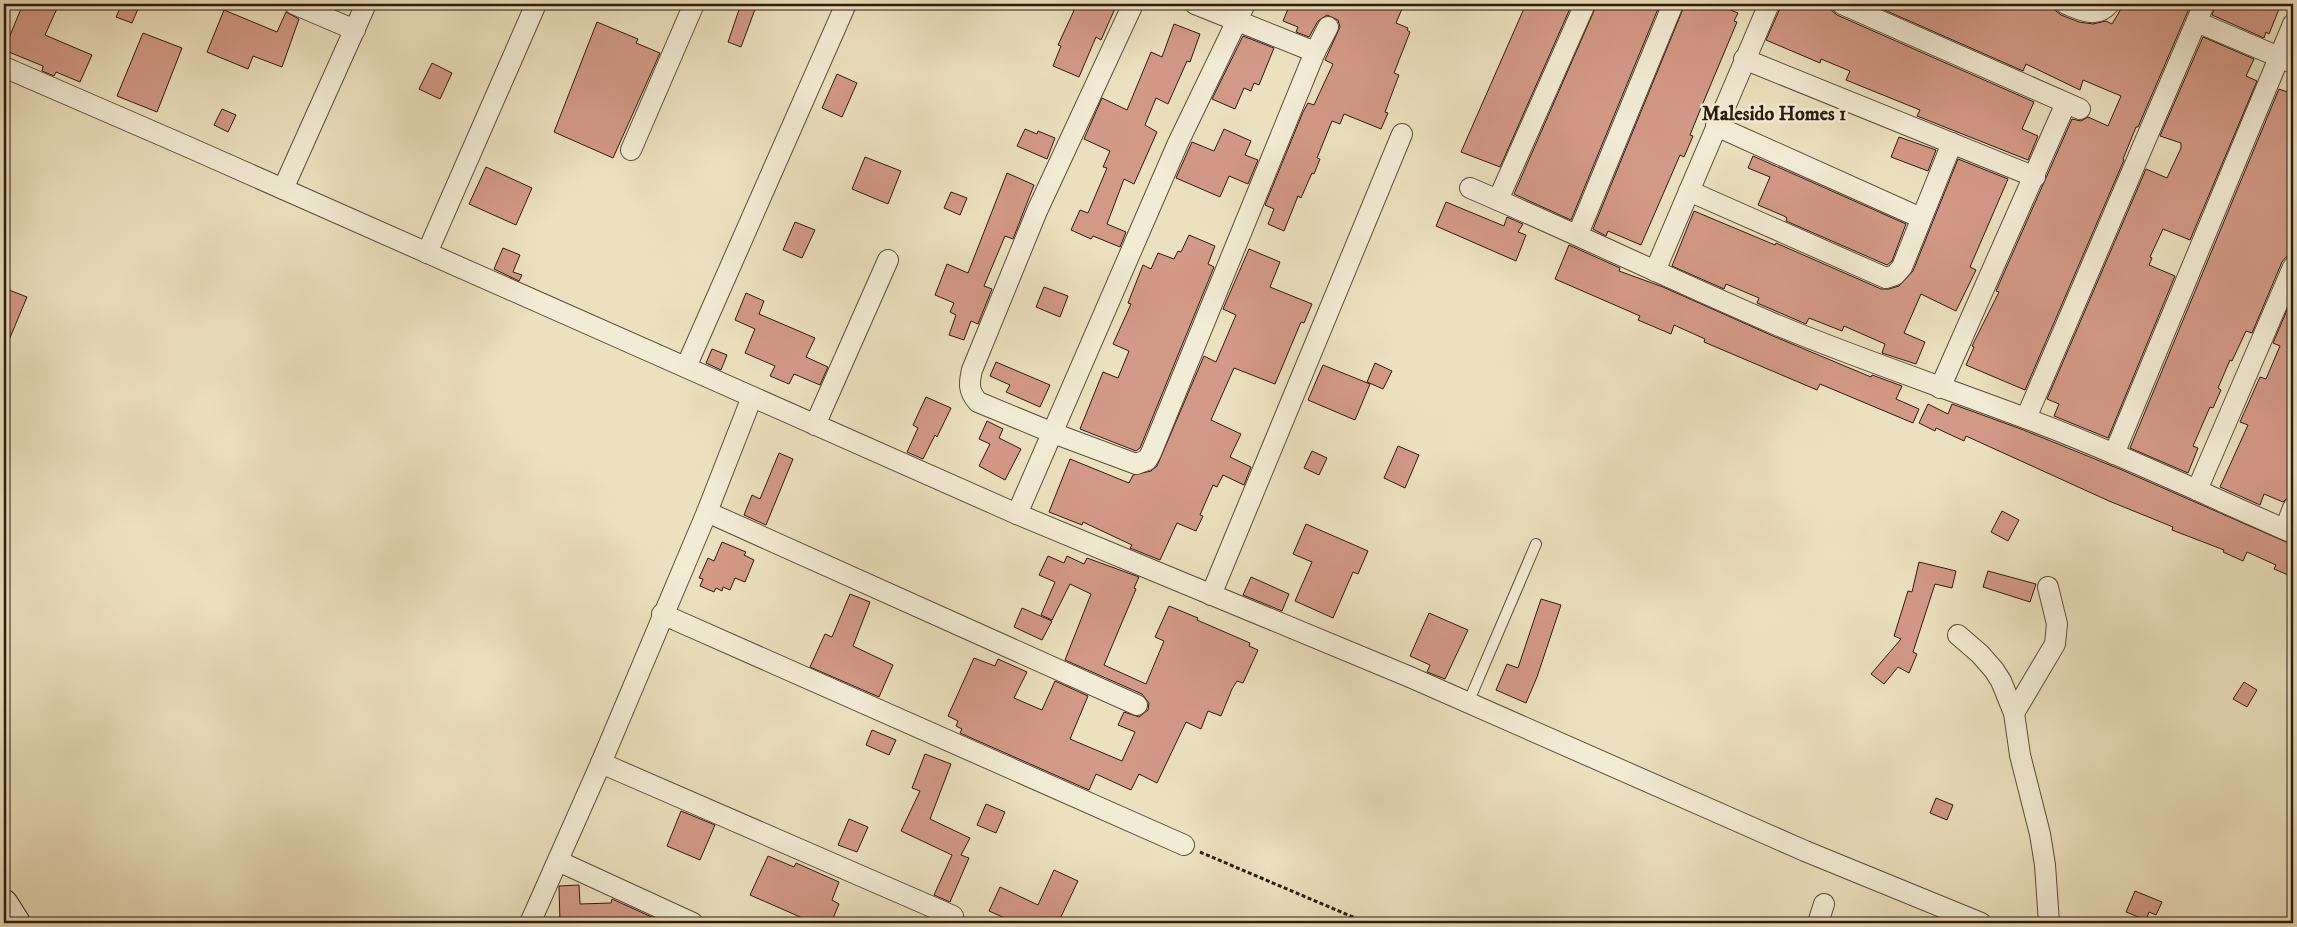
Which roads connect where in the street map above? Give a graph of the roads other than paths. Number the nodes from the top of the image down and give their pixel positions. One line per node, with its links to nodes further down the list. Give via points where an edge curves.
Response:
1 (294, 4): 18 (street)
2 (366, 4): 18 (street)
3 (536, 4): 34 (street)
4 (694, 4): 26 (street)
5 (846, 4): 38 (street)
6 (1132, 4): 43 (street, via 1037,211 969,382 972,395 978,402)
7 (1195, 4): 14 (street)
8 (1585, 4): 31 (street)
9 (1673, 4): 33 (street)
10 (1769, 4): 20 (street)
11 (1842, 4): 27 (street, via 2073,106)
12 (2066, 4): 13 (street, via 2094,13)
13 (2109, 4)
14 (1241, 12): 19 (street); 43 (street, via 1178,143)
15 (2200, 13): 21 (street); 41 (street)
16 (2293, 24): 21 (street)
17 (1328, 27): 19 (street)
18 (355, 30): 29 (street)
19 (1315, 52): 43 (street, via 1147,460 1142,464 1128,462)
20 (1744, 59): 23 (street); 25 (street)
21 (2286, 60): 44 (street)
22 (4, 67): 29 (street)
23 (1716, 126): 30 (street); 32 (street)
24 (1402, 134): 52 (street)
25 (1952, 143): 27 (street); 32 (street)
26 (631, 150)
27 (2035, 177): 39 (street)
28 (1470, 188): 31 (street)
29 (283, 189): 34 (street)
30 (1689, 191): 32 (street, via 1886,278 1902,267); 37 (street)
31 (1498, 200): 33 (street)
32 (1921, 218)
33 (1578, 234): 37 (street)
34 (427, 253): 38 (street)
35 (888, 260): 42 (street)
36 (2293, 268): 45 (street)
37 (1655, 271): 39 (street, via 1779,325)
38 (686, 367): 40 (street)
39 (1940, 388): 41 (street)
40 (752, 396): 42 (street); 47 (street)
41 (2026, 418): 44 (street)
42 (815, 425): 48 (street)
43 (1052, 433): 48 (street)
44 (2114, 454): 45 (street)
45 (2197, 490): 49 (street)
46 (2293, 508): 49 (street)
47 (707, 512): 53 (street); 56 (street)
48 (1017, 514): 52 (street)
49 (2289, 531)
50 (1536, 544): 55 (lane)
51 (2048, 587): 57 (street, via 2057,624 2055,644)
52 (1211, 595): 55 (street)
53 (662, 614): 58 (street); 59 (street)
54 (1958, 635): 57 (street, via 1994,670)
55 (1468, 702): 68 (street, via 1805,851)
56 (1137, 705)
57 (2014, 714): 69 (street, via 2020,755 2040,834)
58 (601, 763): 60 (street); 63 (street)
59 (1184, 845)
60 (558, 861): 65 (street); 66 (street)
61 (4, 904): 64 (main road)
62 (1824, 904): 67 (street)
63 (953, 916)
64 (16, 923)
65 (530, 923)
66 (692, 923)
67 (1818, 923)
68 (1981, 923)
69 (2049, 923)

